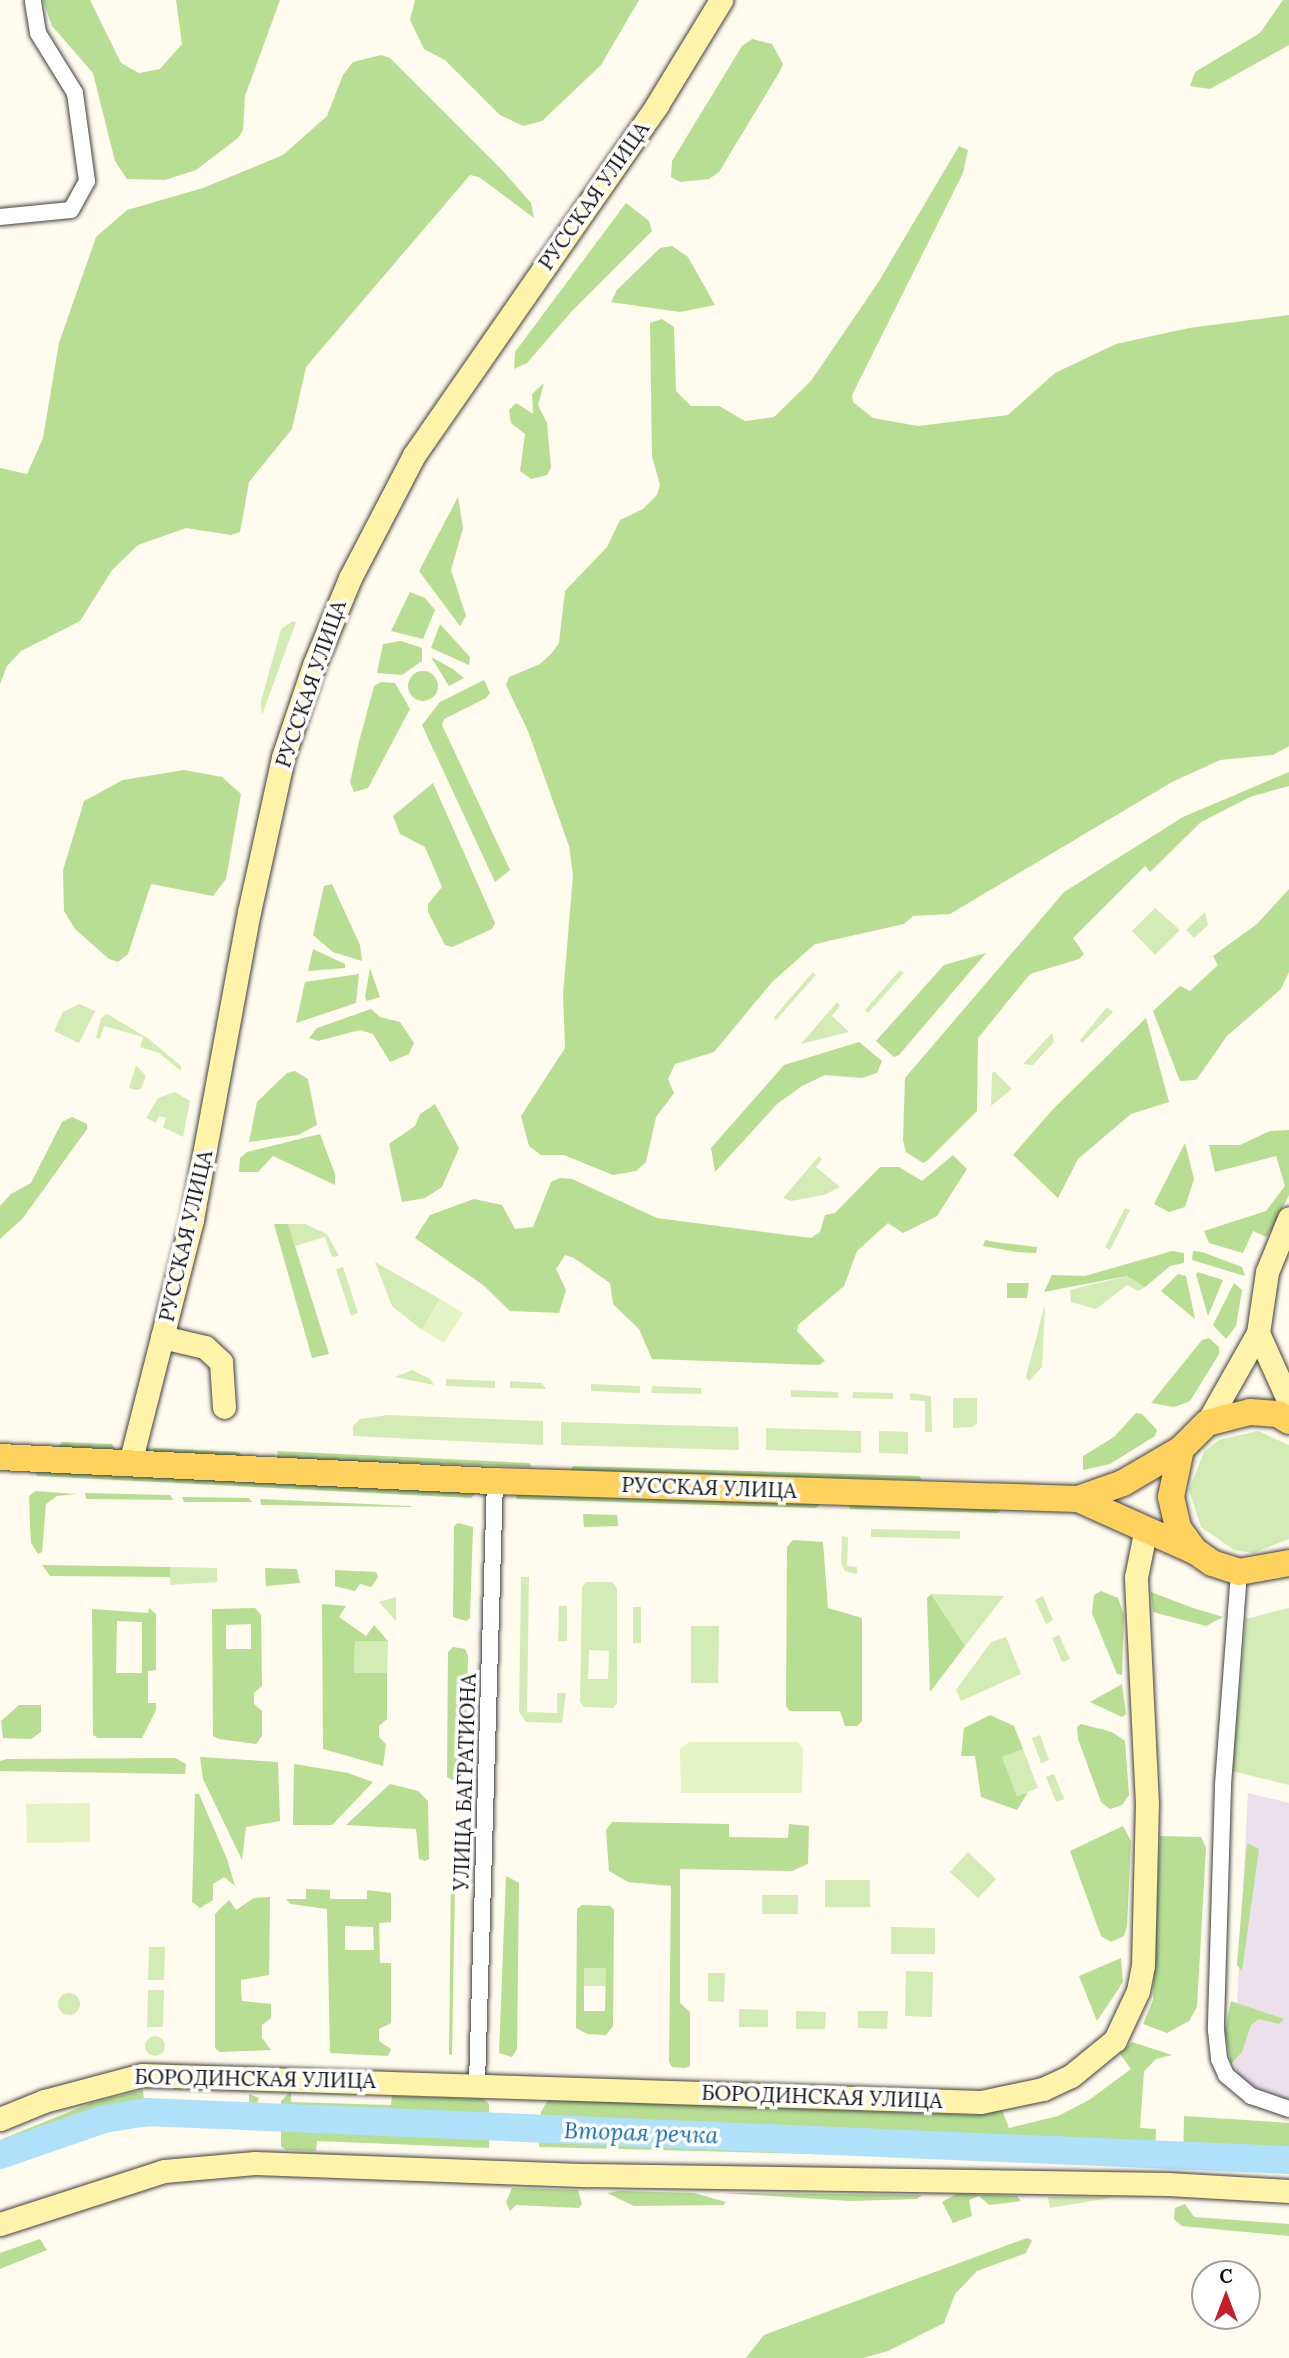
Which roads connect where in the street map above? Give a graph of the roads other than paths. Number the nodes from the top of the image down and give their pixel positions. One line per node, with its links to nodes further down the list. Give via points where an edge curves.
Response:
1 (33, 0): 3 (street, via 38,33 75,93 87,181 71,210)
2 (721, 0): 6 (main road, РУССКАЯ УЛИЦА, via 657,105 414,455 341,599 283,757 249,912 203,1170)
3 (0, 217)
4 (1289, 1218): 5 (main road, via 1267,1272)
5 (1258, 1333): 7 (main road); 10 (main road)
6 (162, 1337): 8 (main road, via 205,1347 222,1363); 13 (main road, РУССКАЯ УЛИЦА)
7 (1289, 1402)
8 (224, 1407)
9 (1289, 1421): 10 (main road, via 1250,1412)
10 (1207, 1423): 11 (main road, РУССКАЯ УЛИЦА)
11 (1181, 1449): 15 (main road, РУССКАЯ УЛИЦА, via 1124,1483); 17 (main road, via 1172,1481 1173,1513)
12 (0, 1457): 13 (main road, РУССКАЯ УЛИЦА)
13 (131, 1463): 14 (main road, РУССКАЯ УЛИЦА)
14 (495, 1481): 15 (main road, РУССКАЯ УЛИЦА); 20 (street, УЛИЦА БАГРАТИОНА)
15 (1078, 1499): 16 (main road, РУССКАЯ УЛИЦА)
16 (1146, 1528): 17 (main road, РУССКАЯ УЛИЦА); 20 (main road, БОРОДИНСКАЯ УЛИЦА, via 1136,1577 1147,1804 1143,1966 1126,2021 1100,2056 1043,2089 981,2102)
17 (1195, 1552): 19 (main road, РУССКАЯ УЛИЦА)
18 (1288, 1565): 19 (main road)
19 (1239, 1572): 21 (street, via 1223,1787 1216,2030 1226,2075 1251,2096)
20 (477, 2083): 22 (main road, БОРОДИНСКАЯ УЛИЦА, via 142,2075 44,2101)
21 (1289, 2109)
22 (0, 2119)
23 (1289, 2191): 24 (main road, via 255,2163 164,2171)
24 (0, 2224)

